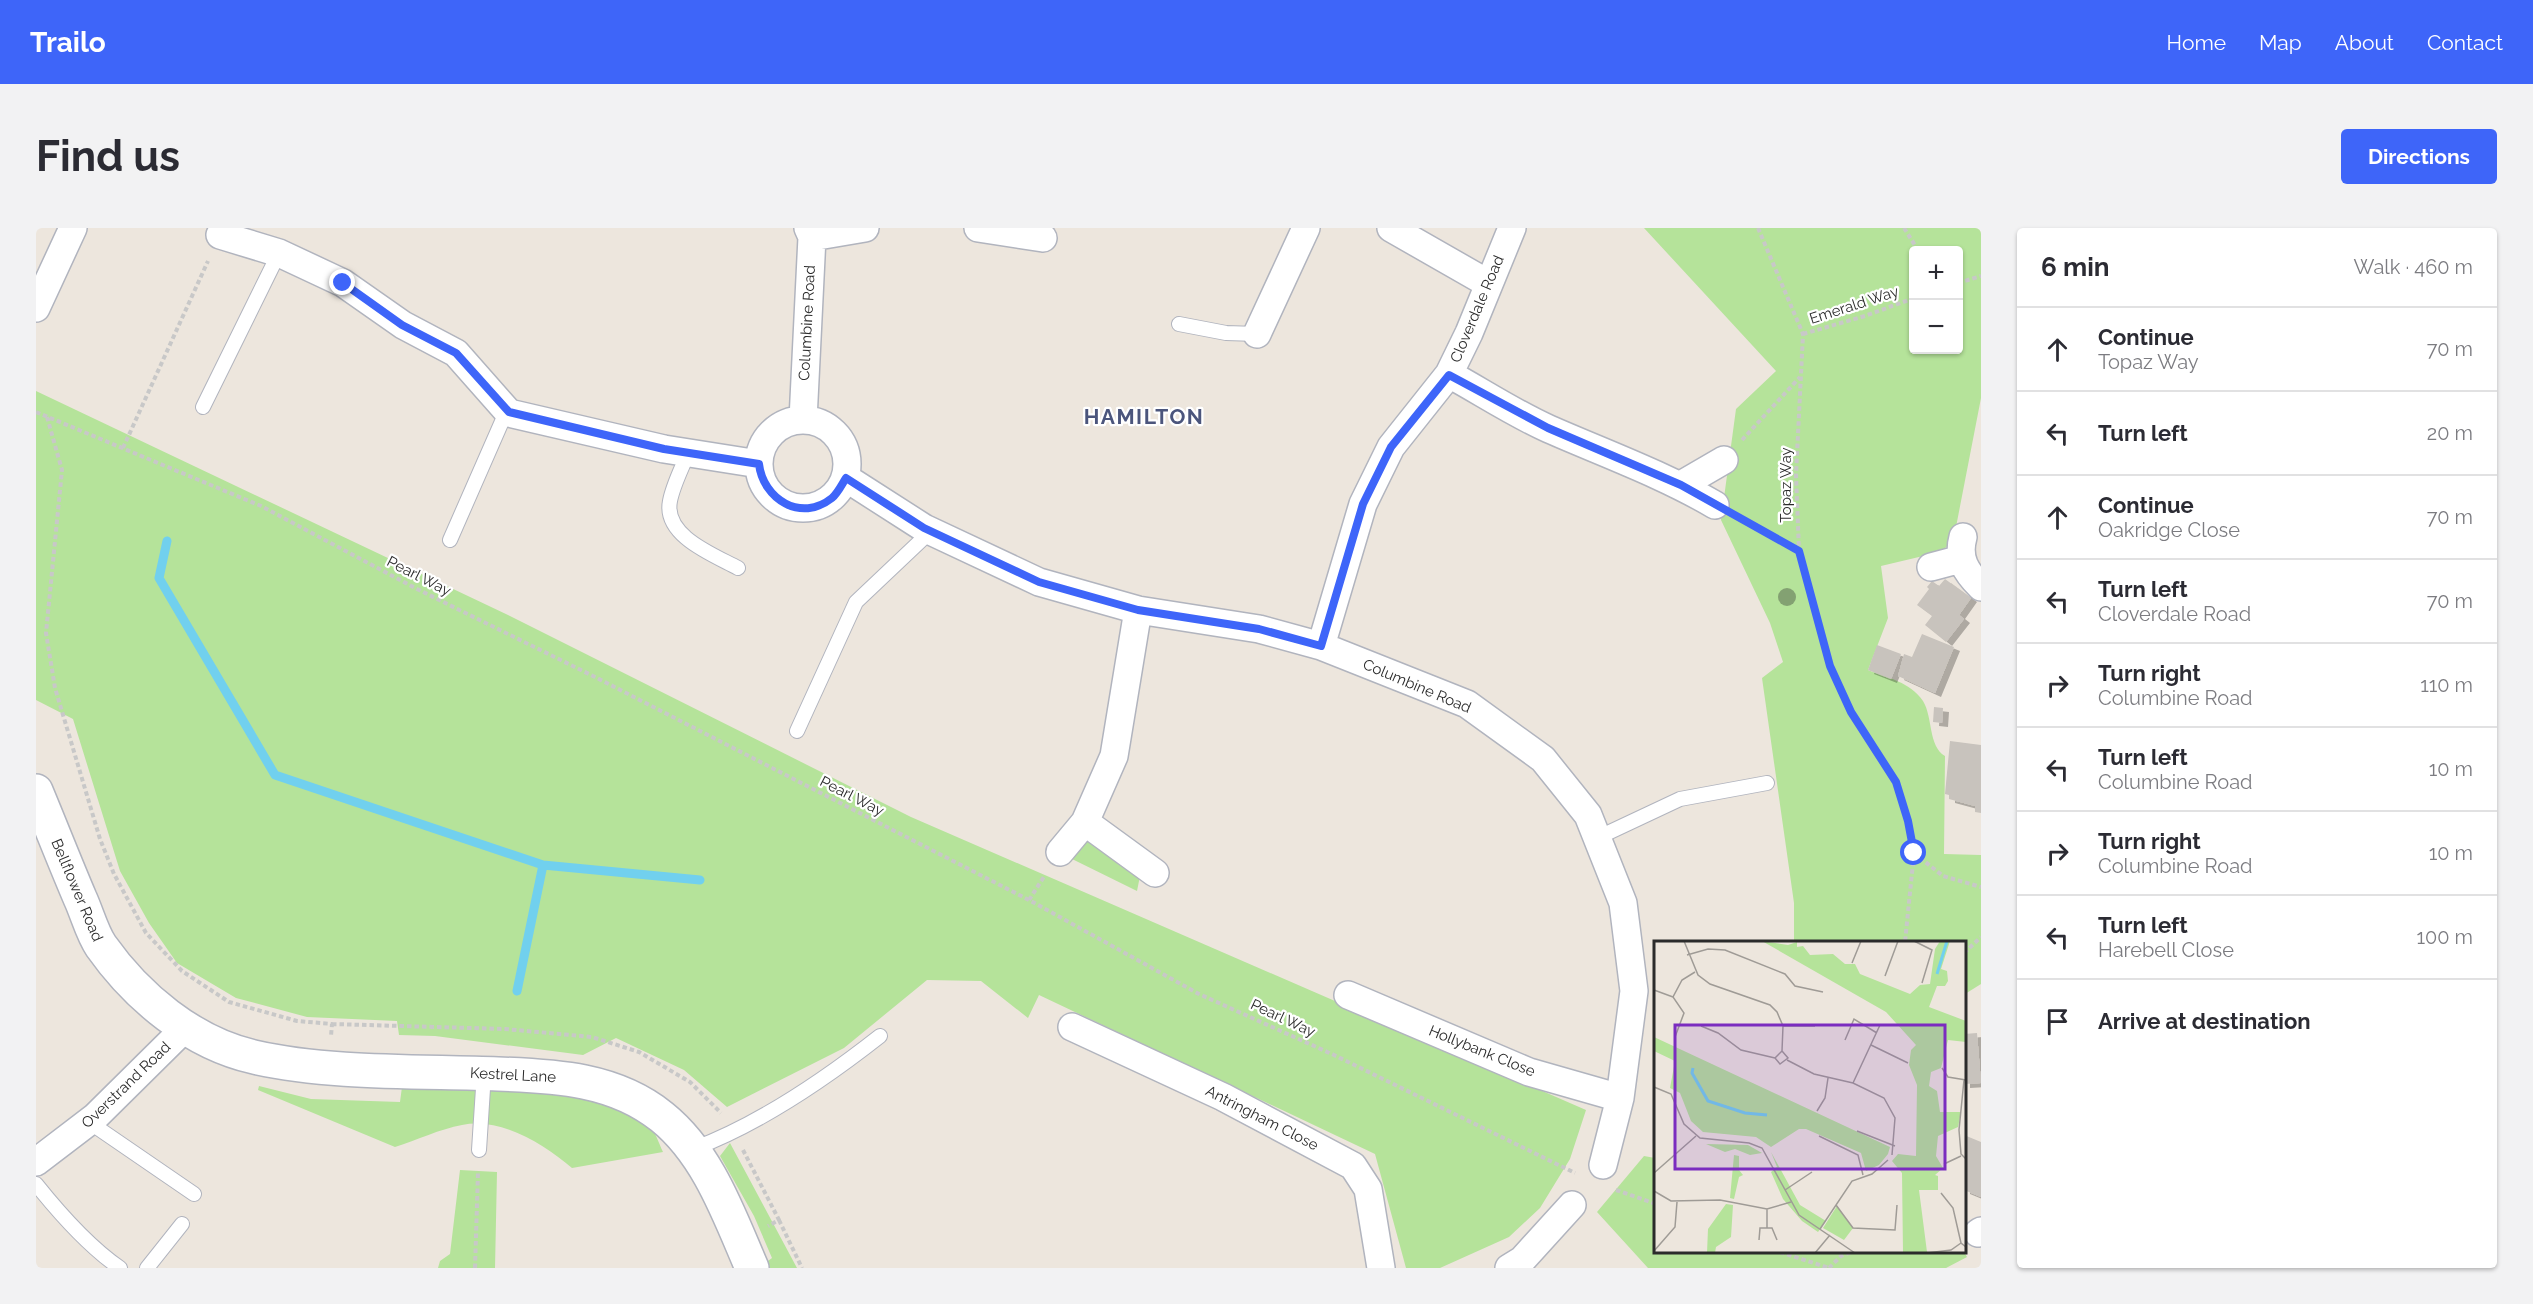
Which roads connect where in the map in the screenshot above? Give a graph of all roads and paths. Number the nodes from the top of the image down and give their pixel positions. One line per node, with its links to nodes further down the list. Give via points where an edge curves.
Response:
1 (74, 228): 18 (street)
2 (865, 228): 9 (street)
3 (978, 228): 11 (street)
4 (1306, 228): 20 (street)
5 (1391, 228): 16 (street)
6 (1512, 228): 16 (street, Cloverdale Road)
7 (1758, 228): 21 (path, Topaz Way)
8 (1904, 228): 12 (path)
9 (810, 232): 28 (street, Columbine Road)
10 (220, 235): 13 (street); 29 (path)
11 (1043, 238)
12 (1915, 246)
13 (279, 253): 24 (lane); 25 (street, via 343,283 402,325 456,353)
14 (1981, 276): 15 (path)
15 (1963, 282)
16 (1489, 284): 22 (street, Cloverdale Road)
17 (1909, 300): 21 (path, Emerald Way)
18 (36, 308)
19 (1179, 324): 20 (lane)
20 (1257, 334)
21 (1803, 334): 23 (path, Topaz Way)
22 (1449, 375): 34 (street, via 1548,428); 43 (street, Cloverdale Road, via 1391,447 1363,504)
23 (1800, 376): 31 (path); 38 (path, Topaz Way, via 1796,475)
24 (203, 406)
25 (507, 410): 30 (street, via 566,428); 37 (lane)
26 (36, 412): 27 (path, Pearl Way)
27 (47, 416): 29 (path, Pearl Way); 60 (path, via 62,470 46,633 55,688 114,874 146,933 182,970 229,1002 297,1021 332,1024)
28 (803, 420): 32 (street, via 792,421 771,434); 33 (street, via 825,425 841,440 847,455)
29 (123, 448): 67 (path, Pearl Way, via 261,506 1029,900 1199,994)
30 (688, 453): 32 (street); 40 (lane, via 669,503 673,525 692,542)
31 (1724, 460): 34 (street)
32 (759, 464): 33 (street, via 772,495 795,508 820,505 834,497)
33 (846, 478): 36 (street, Columbine Road)
34 (1681, 485): 35 (street)
35 (1715, 505): 38 (path)
36 (931, 531): 42 (street, Columbine Road, via 1039,582); 44 (lane, via 856,602)
37 (450, 540)
38 (1799, 551): 50 (path, Topaz Way, via 1830,666 1851,712 1896,782)
39 (1931, 567): 41 (street, via 1962,548 1966,570)
40 (738, 568)
41 (1981, 587)
42 (1138, 610): 43 (street, Columbine Road, via 1259,629); 47 (street, via 1114,756)
43 (1321, 646): 48 (street, Columbine Road, via 1467,704 1543,759 1588,815)
44 (797, 731)
45 (1767, 783): 48 (lane, via 1680,799)
46 (36, 792): 57 (street, Bellflower Road, via 100,945 158,1009)
47 (1085, 822): 49 (street); 51 (street)
48 (1597, 838): 62 (street, Columbine Road, via 1623,903 1634,991)
49 (1060, 852)
50 (1914, 853): 52 (path, via 1943,876); 54 (path, Topaz Way)
51 (1155, 873)
52 (1981, 887)
53 (1981, 937): 55 (path)
54 (1905, 941)
55 (1966, 952)
56 (1348, 995): 62 (street, Hollybank Close, via 1529,1072)
57 (186, 1027): 60 (street, Kestrel Lane, via 214,1044 253,1057); 63 (street, Overstrand Road)
58 (1072, 1027): 82 (street, Antringham Close, via 1223,1097 1353,1166 1368,1190)
59 (880, 1036): 64 (lane, via 770,1111)
60 (329, 1067): 61 (street, Kestrel Lane)
61 (484, 1073): 64 (street, Kestrel Lane, via 568,1078 619,1090 662,1117); 65 (lane)
62 (1620, 1098): 67 (street, Columbine Road)
63 (89, 1122): 66 (street, Overstrand Road); 69 (lane)
64 (693, 1149): 80 (street, Kestrel Lane, via 719,1192)
65 (479, 1150): 79 (path)
66 (36, 1162)
67 (1598, 1176): 70 (path, Pearl Way)
68 (36, 1184): 77 (lane, via 55,1208)
69 (194, 1194)
70 (1654, 1203)
71 (1572, 1205): 76 (street)
72 (779, 1221): 81 (path)
73 (182, 1224): 78 (lane)
74 (1786, 1253): 83 (path)
75 (1847, 1253): 83 (path)
76 (1521, 1265)
77 (120, 1268)
78 (147, 1268)
79 (475, 1268)
80 (752, 1268)
81 (802, 1268)
82 (1381, 1268)
83 (1829, 1268)

